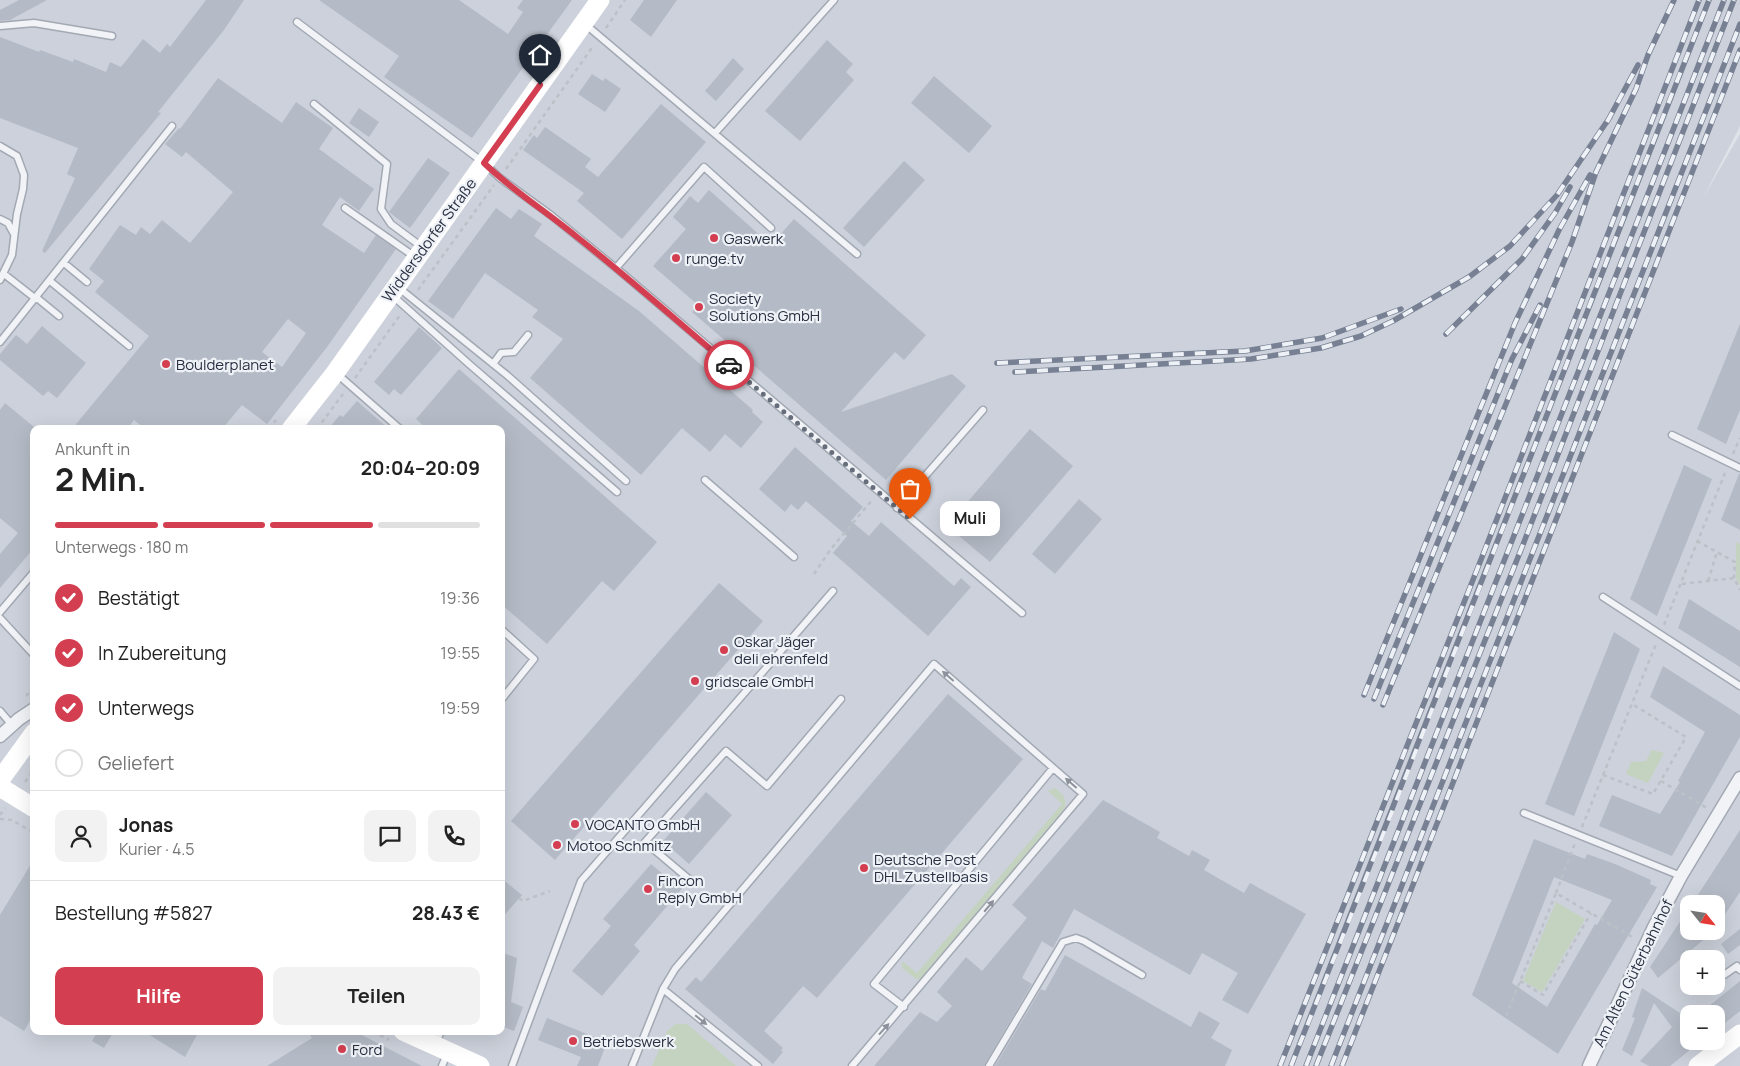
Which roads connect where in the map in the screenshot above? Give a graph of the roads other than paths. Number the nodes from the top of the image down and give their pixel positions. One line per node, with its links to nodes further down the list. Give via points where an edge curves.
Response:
1 (600, 0): 4 (main road, Widdersdorfer Straße)
2 (834, 0): 9 (lane)
3 (297, 22): 11 (lane)
4 (584, 23): 9 (lane); 11 (main road, Widdersdorfer Straße)
5 (0, 26): 6 (lane, via 34,24)
6 (112, 36)
7 (314, 104): 16 (lane, via 387,164 381,209)
8 (172, 126): 18 (lane)
9 (715, 133): 17 (lane)
10 (0, 146): 15 (lane, via 17,156 24,175)
11 (484, 163): 16 (main road, Widdersdorfer Straße); 19 (lane)
12 (345, 208): 16 (lane)
13 (0, 219): 15 (lane, via 8,223)
14 (771, 228): 19 (lane, via 704,167)
15 (14, 236): 20 (lane, via 12,255)
16 (419, 253): 23 (main road, Widdersdorfer Straße)
17 (857, 254)
18 (64, 263): 21 (lane); 22 (lane)
19 (616, 268): 39 (lane)
20 (2, 277): 24 (lane)
21 (50, 281): 24 (lane); 28 (lane)
22 (87, 282)
23 (393, 289): 29 (lane, via 412,298); 30 (main road, Widdersdorfer Straße); 38 (lane, via 406,306 469,364)
24 (36, 299): 25 (lane); 27 (lane)
25 (59, 316)
26 (528, 336): 29 (lane, via 514,352 501,353)
27 (0, 342)
28 (129, 346)
29 (493, 364): 37 (lane)
30 (335, 373): 32 (main road, Widdersdorfer Straße); 33 (lane)
31 (983, 410): 39 (lane)
32 (294, 425)
33 (395, 425)
34 (1672, 435): 35 (lane)
35 (1740, 468)
36 (705, 480): 40 (lane)
37 (626, 481)
38 (617, 492)
39 (897, 508): 45 (lane, via 987,580)
40 (794, 557)
41 (30, 577): 44 (lane)
42 (833, 591): 74 (lane, via 581,881)
43 (1603, 596): 49 (lane)
44 (0, 612)
45 (1022, 613)
46 (0, 618): 48 (lane)
47 (505, 633): 50 (lane, via 534,659)
48 (30, 651)
49 (1740, 686)
50 (505, 695)
51 (841, 699): 64 (lane, via 767,786 726,751 645,842)
52 (0, 710): 54 (lane)
53 (30, 712): 54 (street)
54 (12, 725): 55 (street)
55 (0, 736)
56 (30, 739): 59 (main road)
57 (1053, 768): 68 (lane, one-way to 68, via 934,664 674,969); 69 (lane, one-way to 57, via 1083,794); 69 (lane, via 874,984)
58 (1740, 778): 63 (street, Am Alten Güterbahnhof)
59 (0, 780)
60 (0, 788): 61 (main road)
61 (30, 806)
62 (1524, 813): 63 (lane)
63 (1681, 876): 79 (street, Am Alten Güterbahnhof)
64 (690, 880)
65 (1740, 970): 66 (lane, via 1737,966)
66 (1725, 974)
67 (1142, 975): 78 (lane, via 1084,941 1076,938 1063,942)
68 (663, 989): 75 (lane); 76 (lane, one-way to 76)
69 (904, 1007): 77 (lane, one-way to 69)
70 (1740, 1034): 80 (main road)
71 (411, 1035): 72 (main road)
72 (441, 1049): 73 (main road)
73 (480, 1066)
74 (512, 1066)
75 (632, 1066)
76 (758, 1066)
77 (852, 1066)
78 (989, 1066)
79 (1589, 1066)
80 (1698, 1066)

